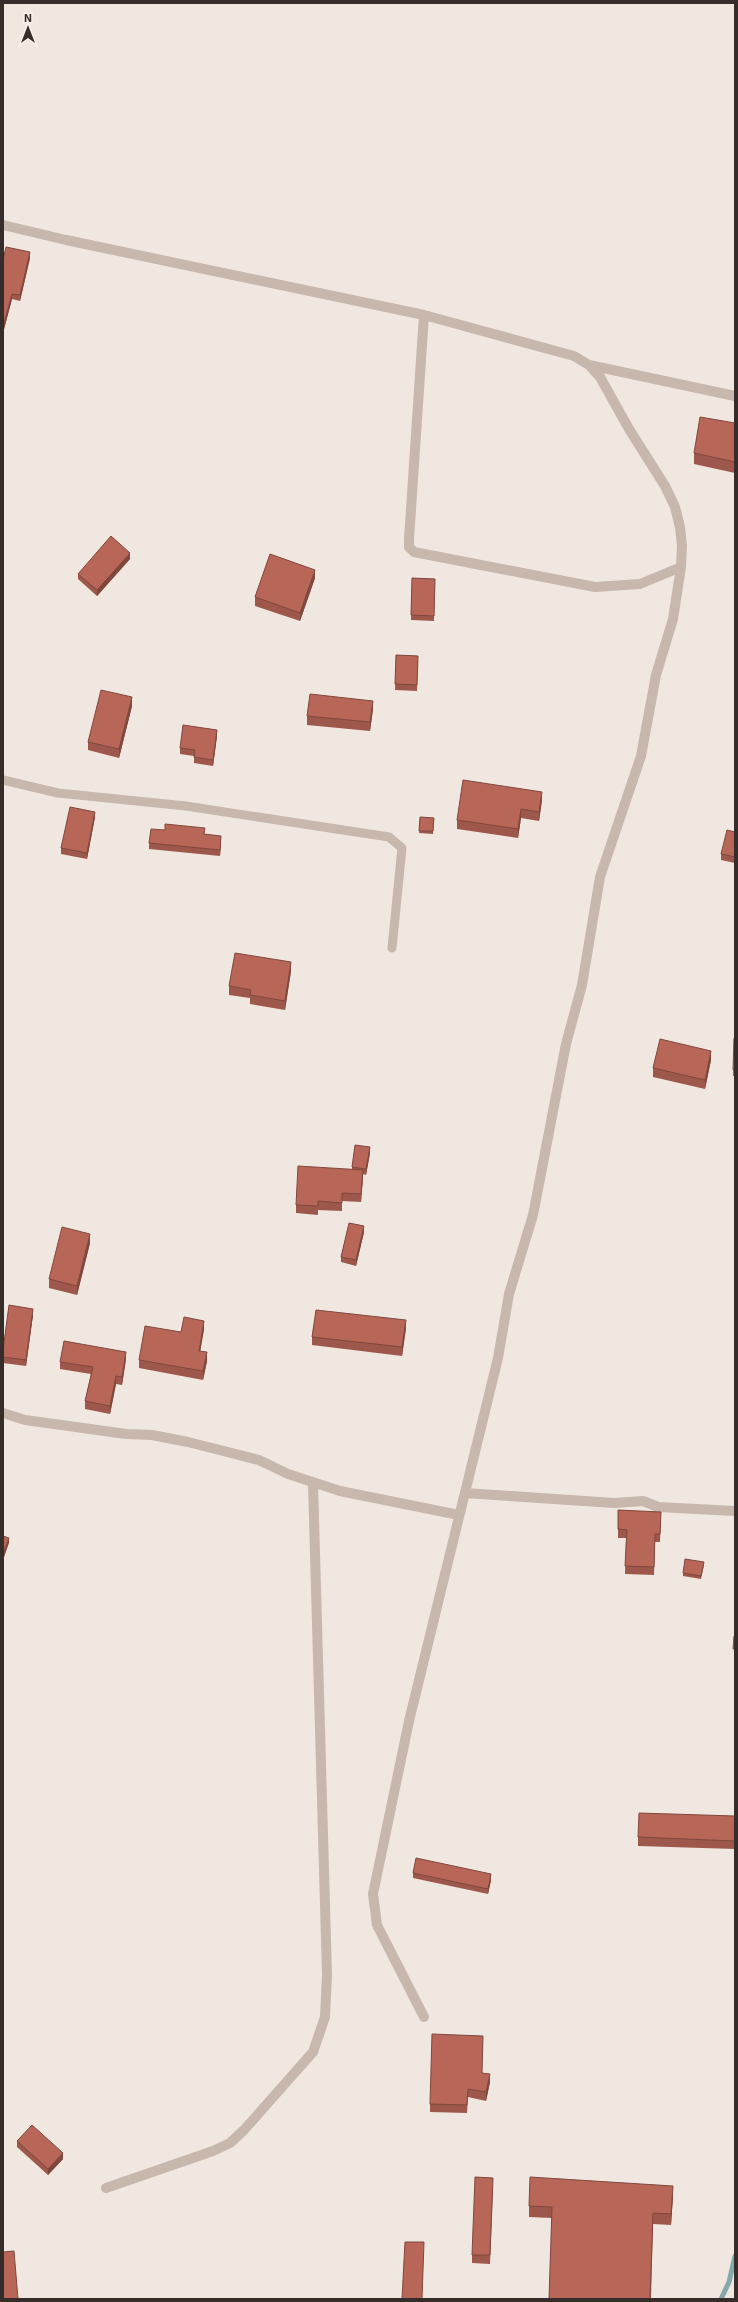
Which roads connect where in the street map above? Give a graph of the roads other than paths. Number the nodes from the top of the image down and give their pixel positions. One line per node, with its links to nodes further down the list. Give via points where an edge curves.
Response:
1 (3, 225): 2 (street)
2 (424, 315): 3 (street, via 574,356); 5 (street, via 409,539 409,547 414,552 595,587 640,584)
3 (589, 365): 4 (street); 5 (street, via 600,377 629,429 666,486 680,527)
4 (735, 396)
5 (681, 567): 10 (street, via 672,619 656,675 641,756 600,877 582,985 566,1044 533,1215 510,1294 498,1358)
6 (3, 780): 7 (lane, via 58,793 186,806 389,837 402,848)
7 (392, 948)
8 (3, 1413): 9 (street, via 25,1420 126,1434 152,1435 188,1442 259,1460 288,1474)
9 (313, 1482): 12 (street, via 340,1491); 14 (street, via 325,2017 313,2052 276,2096 230,2143)
10 (465, 1493): 11 (street, via 614,1503 643,1501 658,1507); 12 (street)
11 (735, 1511)
12 (459, 1515): 13 (street, via 409,1722 373,1894 377,1925)
13 (424, 2018)
14 (106, 2188)

